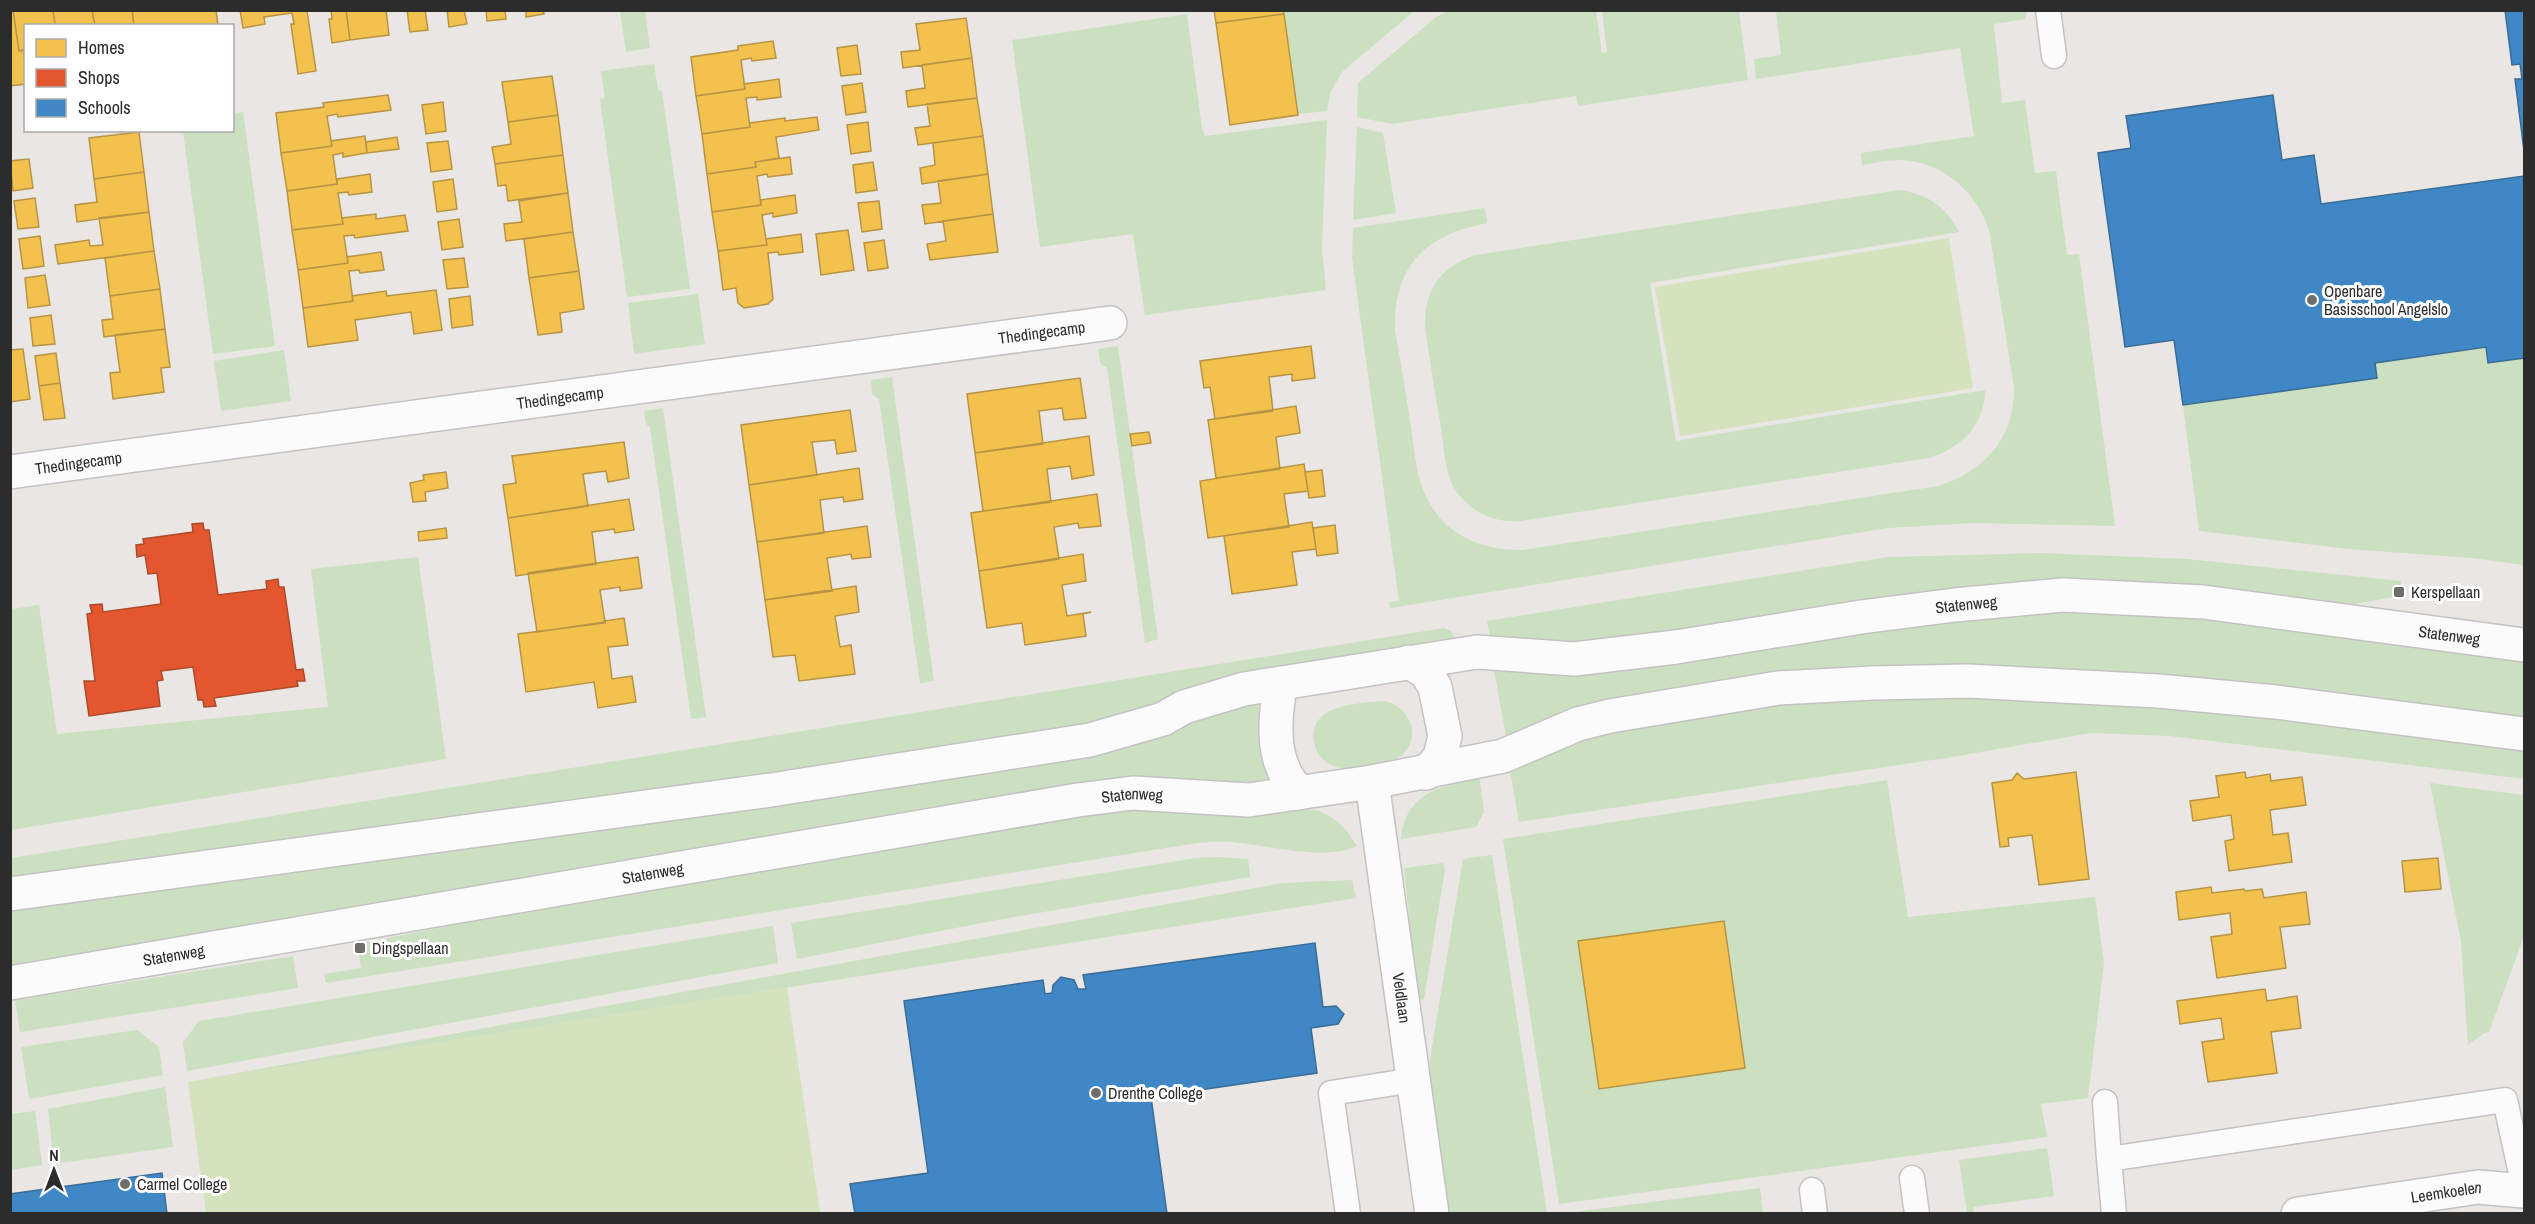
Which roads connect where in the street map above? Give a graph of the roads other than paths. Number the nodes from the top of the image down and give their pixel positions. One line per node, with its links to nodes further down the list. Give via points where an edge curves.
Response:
1 (2048, 10): 2 (lane)
2 (2054, 56)
3 (1110, 323): 4 (street, Thedingecamp)
4 (10, 472)
5 (2524, 645): 6 (street, Statenweg, via 2203,602 2063,595 1861,617 1624,654 1574,659 1477,652)
6 (1409, 662): 7 (street, Statenweg); 9 (street, via 1426,672 1435,687 1446,736 1440,757)
7 (1281, 683): 11 (street, via 1276,706 1282,767); 12 (street, Statenweg, via 1212,698 1163,719 1090,740 771,790)
8 (2524, 734): 9 (street, Statenweg, via 2158,691 1968,681 1873,683 1778,688 1610,716 1578,724 1503,756)
9 (1426, 773): 10 (street, Statenweg)
10 (1372, 782): 11 (street, Statenweg); 14 (street, Veldlaan)
11 (1298, 793): 13 (street, Statenweg, via 1249,800 1133,793 1078,800)
12 (10, 894)
13 (10, 983)
14 (1414, 1080): 19 (lane, via 1331,1093); 20 (street, Veldlaan)
15 (2105, 1101): 16 (lane)
16 (2109, 1159): 18 (lane, via 2505,1100); 22 (lane)
17 (1912, 1178): 21 (lane)
18 (2524, 1189): 23 (street, Leemkoelen, via 2478,1187)
19 (1348, 1214)
20 (1432, 1214)
21 (1917, 1214)
22 (2114, 1214)
23 (2298, 1214)

